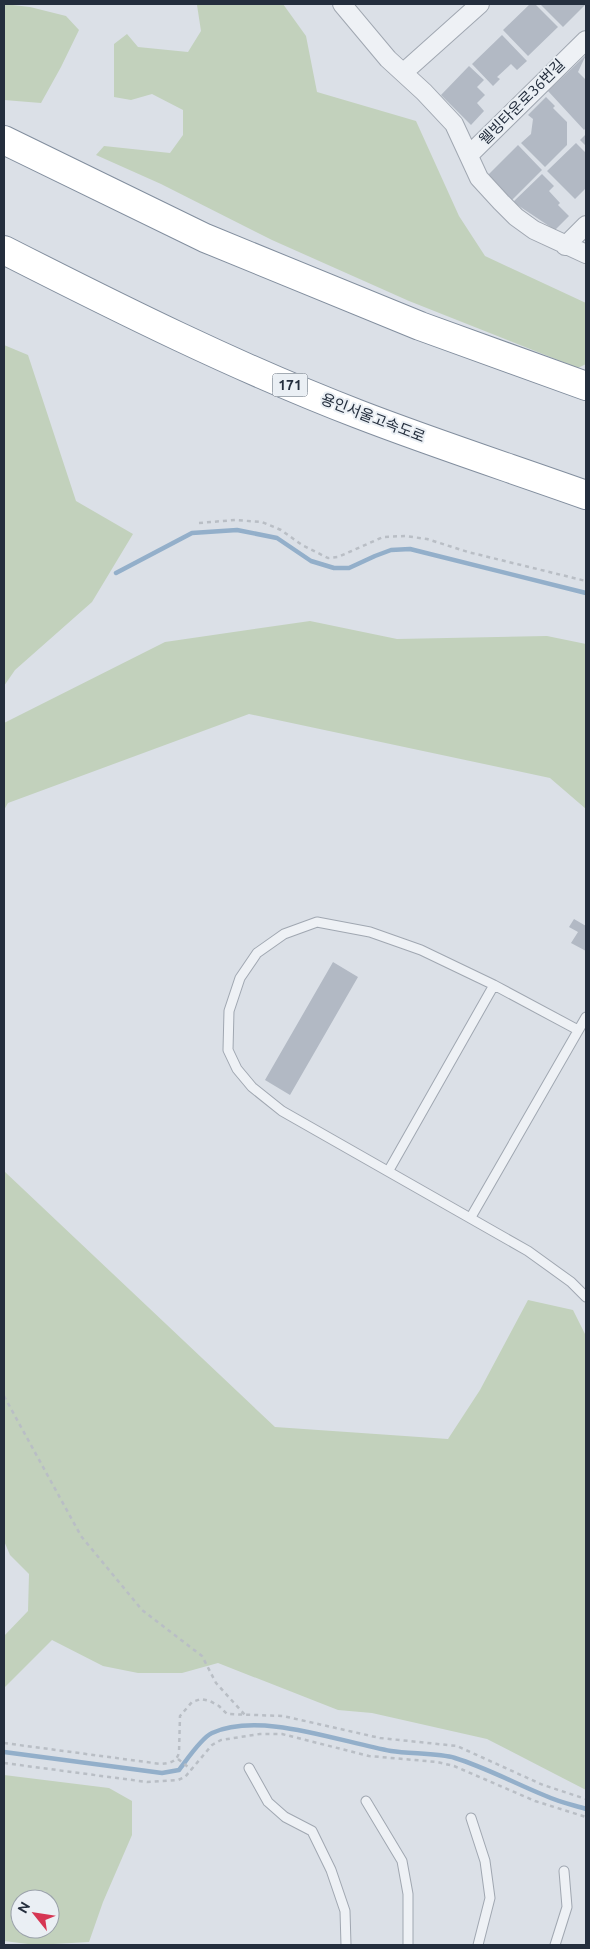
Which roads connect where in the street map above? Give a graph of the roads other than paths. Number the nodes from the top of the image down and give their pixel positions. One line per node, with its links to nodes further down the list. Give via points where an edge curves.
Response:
1 (342, 4): 4 (street, via 388,59)
2 (480, 4): 4 (street)
3 (586, 40): 6 (street, 웰빙타운로36번길)
4 (404, 72): 6 (street, via 454,124)
5 (4, 140): 11 (highway, via 205,238 420,326)
6 (469, 155): 8 (street, 웰빙타운로36번길, via 480,178 516,217)
7 (586, 225): 8 (street)
8 (565, 246): 10 (street, 웰빙타운로36번길)
9 (4, 250): 12 (highway, 용인서울고속도로 / 171, via 236,363 358,414)
10 (586, 254)
11 (580, 384)
12 (586, 496)
13 (494, 985): 15 (lane); 16 (lane); 16 (lane, via 421,950 370,932 316,922 284,934 258,953 240,978 229,1011 228,1050 237,1069 252,1087 282,1111)
14 (586, 1017): 15 (lane)
15 (578, 1030): 17 (lane)
16 (389, 1170): 17 (lane)
17 (471, 1217): 18 (lane, via 550,1266)
18 (586, 1297)
19 (249, 1768): 23 (lane, via 268,1802 285,1817 312,1831 346,1911)
20 (366, 1801): 24 (lane, via 402,1861 408,1894)
21 (471, 1818): 25 (lane, via 485,1861 490,1898)
22 (564, 1871): 26 (lane, via 567,1907)
23 (346, 1945)
24 (408, 1945)
25 (478, 1945)
26 (554, 1945)

